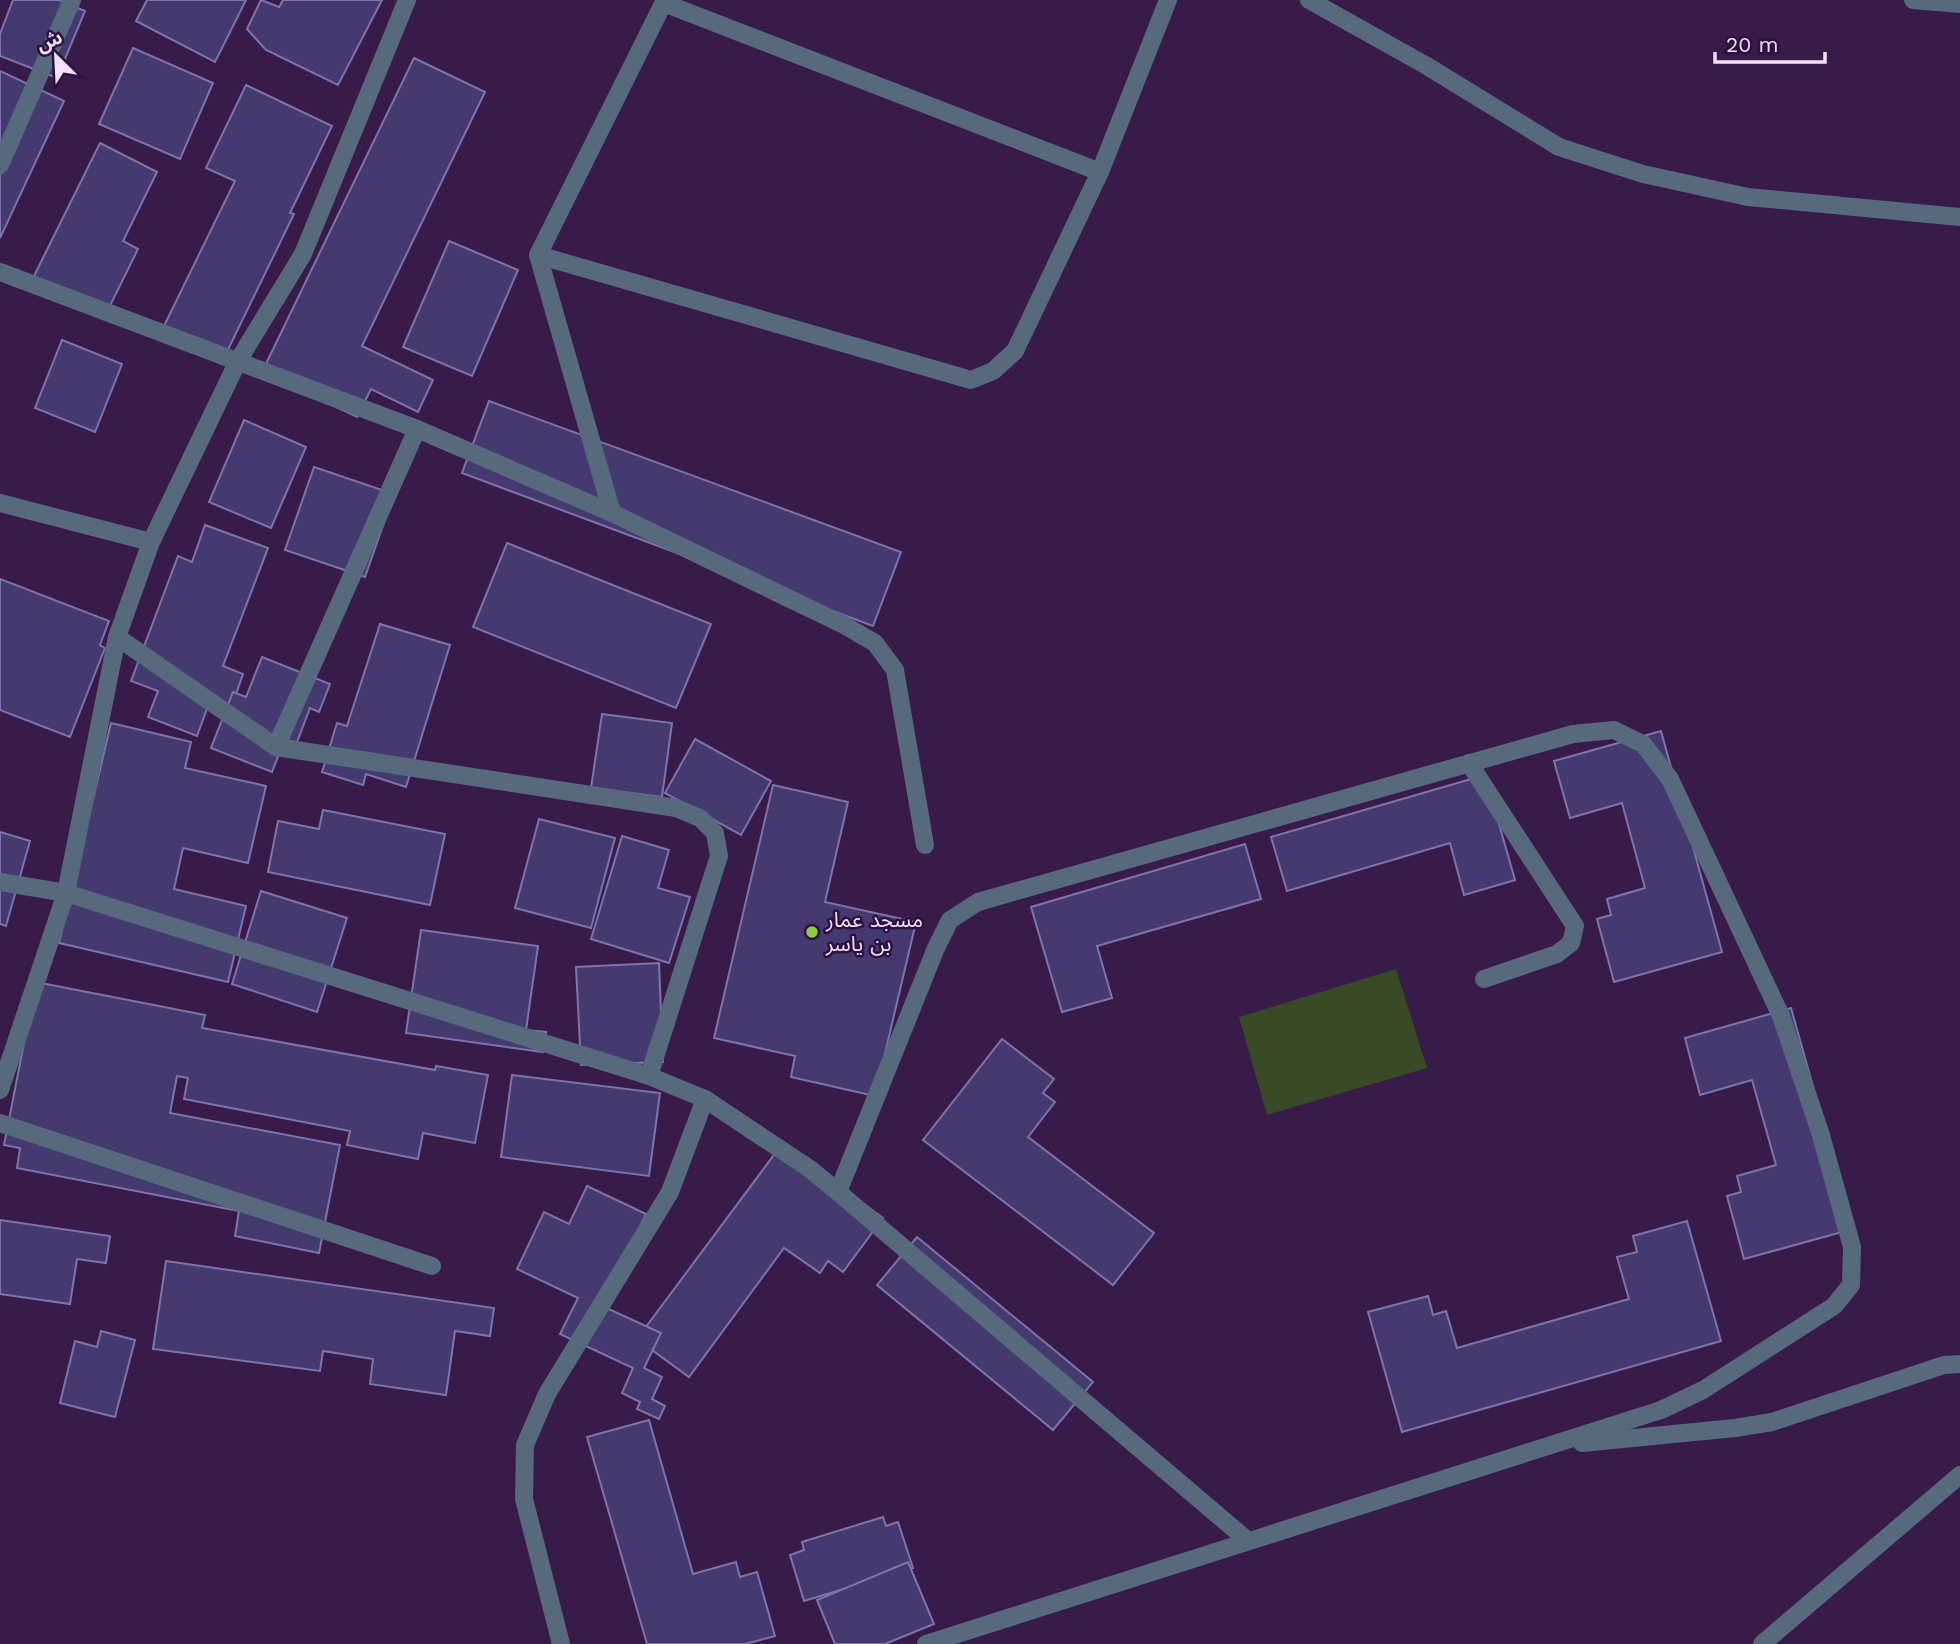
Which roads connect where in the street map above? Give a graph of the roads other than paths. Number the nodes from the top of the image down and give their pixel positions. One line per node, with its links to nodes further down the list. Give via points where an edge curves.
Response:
1 (72, 0): 8 (street)
2 (407, 0): 13 (street, via 303,254)
3 (1168, 0): 9 (street)
4 (1310, 0): 10 (street, via 1559,147 1643,174 1748,197)
5 (1913, 0): 7 (street)
6 (664, 2): 9 (street); 11 (street)
7 (1960, 4)
8 (0, 165)
9 (1100, 172): 11 (street, via 1015,351 993,371 971,380)
10 (1960, 217)
11 (538, 255): 16 (street)
12 (0, 272): 13 (street)
13 (238, 361): 14 (street); 17 (street)
14 (417, 429): 16 (street); 19 (street)
15 (0, 503): 17 (street)
16 (612, 513): 21 (street, via 875,643 895,670)
17 (151, 542): 18 (street)
18 (117, 637): 19 (street); 23 (street)
19 (276, 747): 25 (street, via 676,808 700,818 715,832 719,856)
20 (1469, 762): 24 (street, via 1575,926 1571,943 1557,954); 29 (street, via 978,902 950,919); 32 (street, via 1573,734 1614,730 1643,744 1670,779 1781,1016 1852,1247 1851,1284 1833,1306 1703,1390 1661,1410)
21 (925, 845)
22 (0, 882): 23 (street)
23 (66, 893): 25 (street); 26 (street)
24 (1484, 979)
25 (649, 1076): 27 (street)
26 (0, 1090)
27 (705, 1100): 29 (street); 35 (street, via 670,1192 547,1394 525,1445 524,1499)
28 (0, 1123): 30 (street)
29 (838, 1192): 34 (street)
30 (432, 1266)
31 (1960, 1364): 32 (street, via 1944,1365 1772,1422)
32 (1547, 1446): 34 (street)
33 (1960, 1475): 37 (street)
34 (1247, 1540): 36 (street)
35 (561, 1644)
36 (926, 1644)
37 (1762, 1644)

